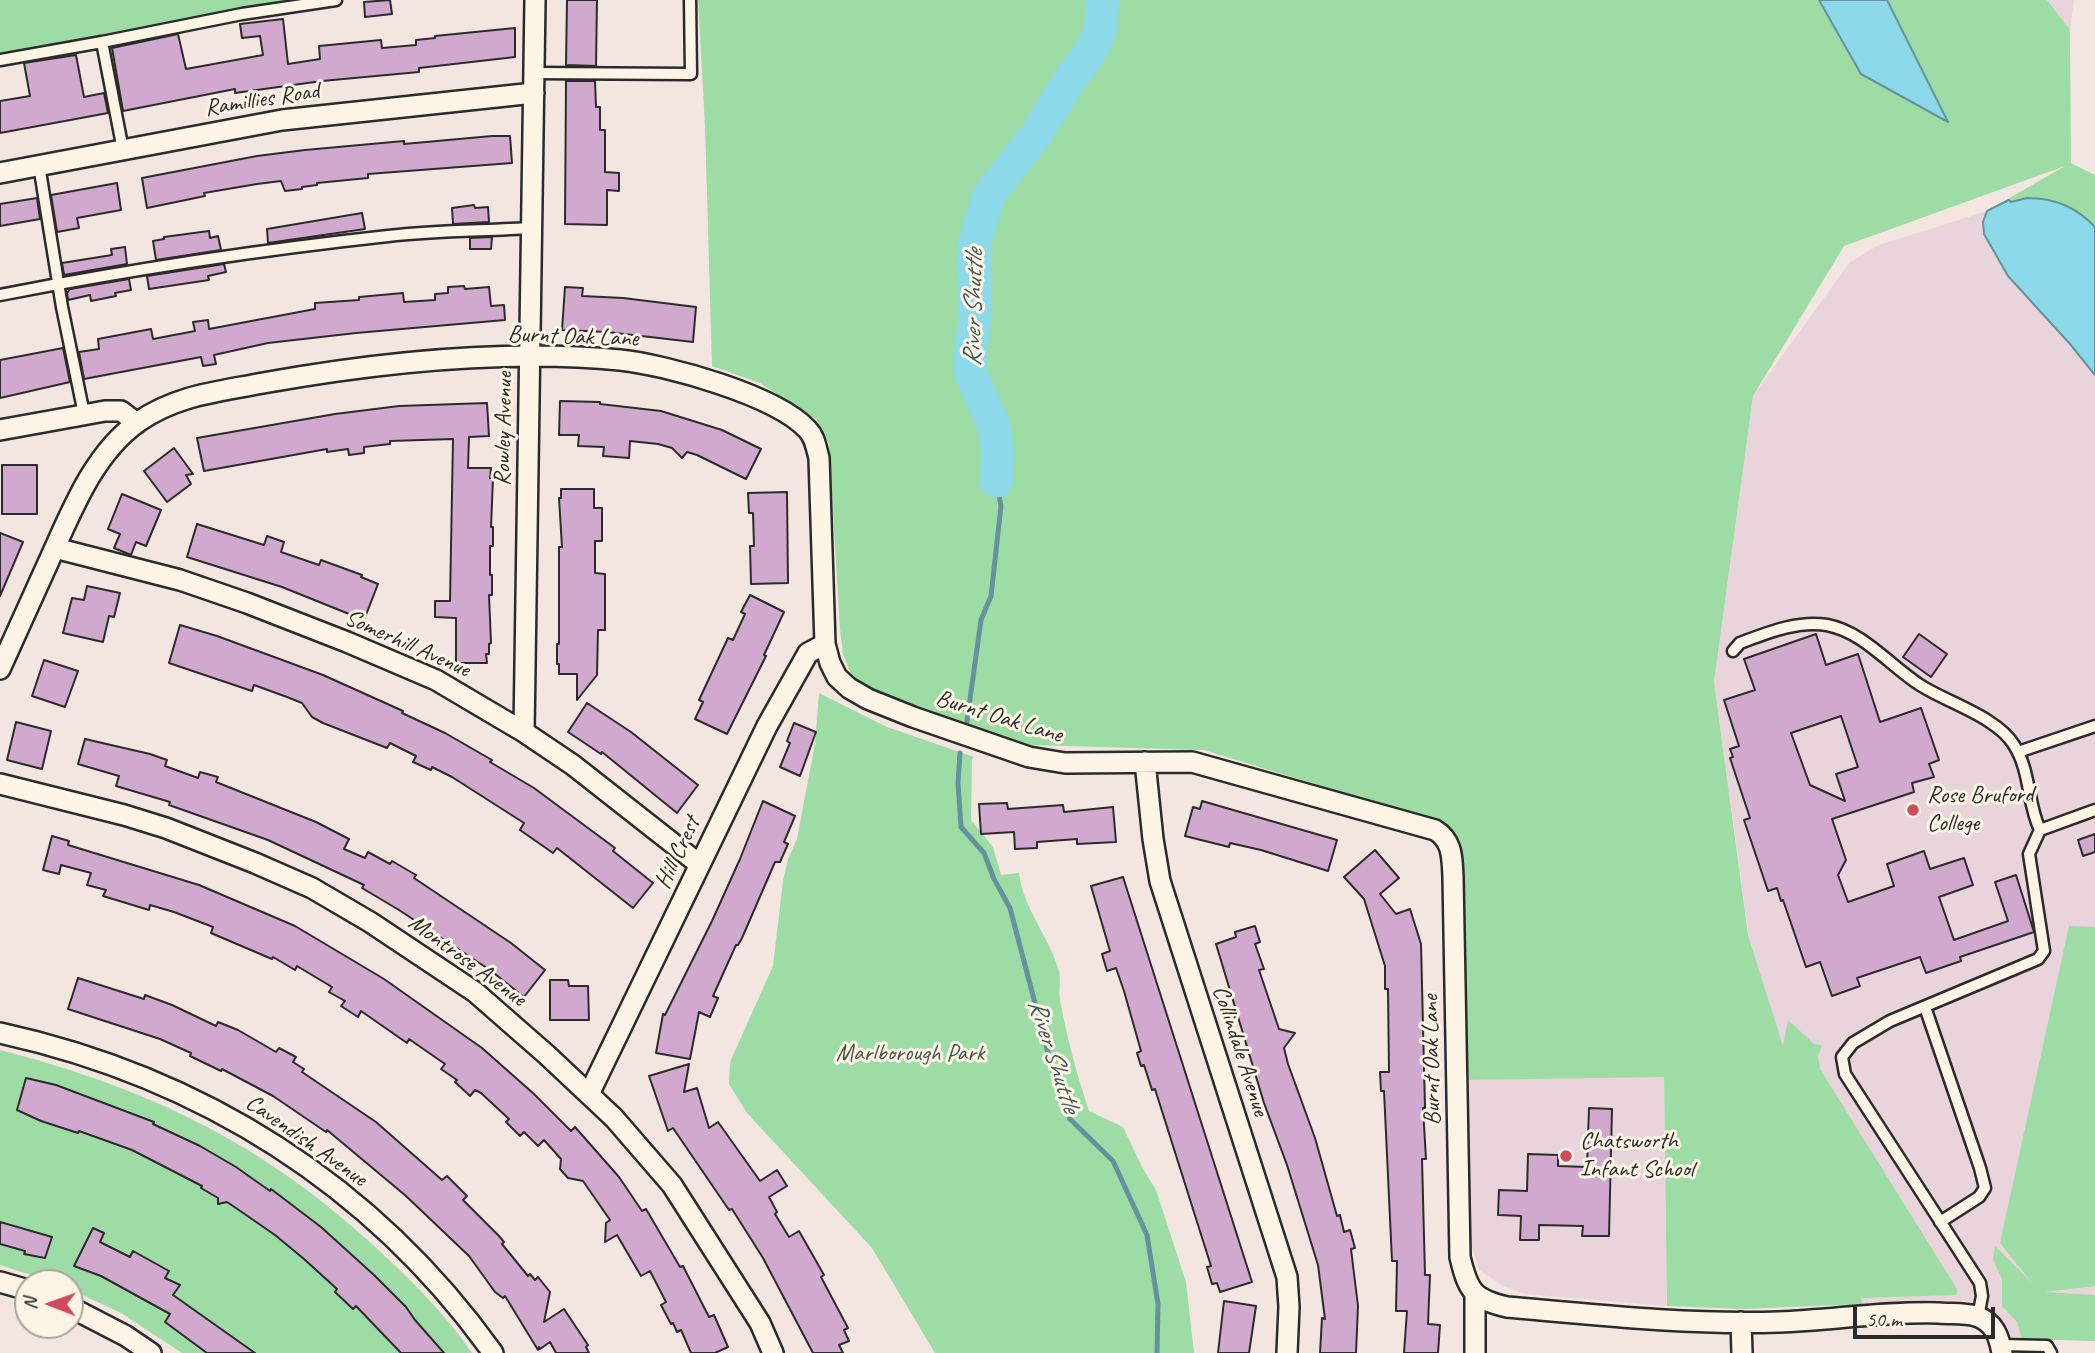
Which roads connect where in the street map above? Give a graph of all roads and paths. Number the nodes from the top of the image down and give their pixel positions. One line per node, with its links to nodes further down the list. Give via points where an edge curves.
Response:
1 (336, 0): 4 (lane)
2 (535, 0): 6 (street, Rowley Avenue)
3 (690, 0): 6 (lane, via 691,74)
4 (102, 42): 5 (lane); 8 (lane)
5 (0, 60)
6 (534, 72): 7 (street, Rowley Avenue)
7 (534, 93): 8 (street, Ramillies Road, via 282,120); 11 (street, Rowley Avenue)
8 (123, 150): 9 (street, Ramillies Road)
9 (39, 165): 10 (street, Ramillies Road); 12 (lane)
10 (0, 173)
11 (532, 228): 12 (lane, via 387,236); 14 (street, Rowley Avenue)
12 (58, 284): 13 (lane); 15 (lane)
13 (0, 295)
14 (530, 357): 16 (street, Burnt Oak Lane, via 309,375 178,400); 19 (street, Burnt Oak Lane, via 623,361 688,374 768,404 808,430 819,458); 23 (street, Rowley Avenue)
15 (84, 414): 16 (street, via 121,411); 17 (street)
16 (137, 423): 18 (street, Burnt Oak Lane, via 102,457)
17 (0, 430)
18 (55, 548): 21 (street, Burnt Oak Lane); 23 (street, Somerhill Avenue, via 180,580 347,642 436,680)
19 (825, 645): 25 (street, Burnt Oak Lane, via 837,677 887,708 1029,757 1065,763); 29 (street, Hill Crest, via 808,653 798,668)
20 (1733, 651): 24 (lane, via 1740,643 1790,627 1809,623 1831,626 1854,635 1920,686 1998,727)
21 (0, 669)
22 (2095, 726): 24 (lane)
23 (524, 732): 29 (street, Somerhill Avenue)
24 (2018, 752): 28 (lane)
25 (1145, 762): 34 (street, Burnt Oak Lane, via 1186,761 1220,769 1435,830 1449,844 1455,929 1460,1246 1465,1276); 42 (street, Collindale Avenue, via 1160,881 1287,1277)
26 (0, 784): 32 (street, Montrose Avenue, via 166,828 312,888 475,992)
27 (2095, 810): 28 (lane)
28 (2040, 830): 30 (lane, via 2029,854 2044,951 2038,960)
29 (699, 864): 32 (street, Hill Crest)
30 (1925, 1007): 33 (lane, via 1984,1178 1979,1198); 33 (lane, via 1853,1043 1842,1057 1845,1074)
31 (0, 1033): 40 (street, Cavendish Avenue, via 142,1076 265,1138 382,1228 448,1294)
32 (589, 1094): 41 (street, Montrose Avenue, via 672,1185 760,1322)
33 (1940, 1222): 36 (lane, via 1980,1283)
34 (1475, 1295): 37 (street, via 1507,1307); 43 (street)
35 (84, 1314): 39 (street)
36 (1978, 1317): 37 (street, via 1909,1312); 38 (street, via 1995,1329)
37 (1741, 1322): 44 (street)
38 (2001, 1349): 45 (lane, via 2047,1346)
39 (151, 1353)
40 (493, 1353)
41 (773, 1353)
42 (1287, 1353)
43 (1475, 1353)
44 (1742, 1353)
45 (2051, 1353)

